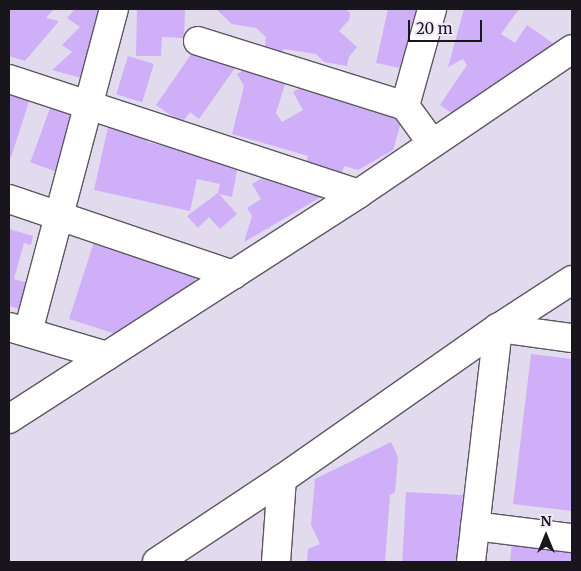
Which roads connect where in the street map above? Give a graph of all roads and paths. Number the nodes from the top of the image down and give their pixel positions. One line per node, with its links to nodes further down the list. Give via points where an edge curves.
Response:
1 (114, 9): 6 (street)
2 (432, 9): 7 (street)
3 (198, 41): 7 (street)
4 (572, 49): 8 (street)
5 (9, 79): 6 (street)
6 (90, 106): 9 (street); 11 (street)
7 (405, 106): 8 (street)
8 (432, 143): 9 (street)
9 (358, 194): 12 (street)
10 (9, 200): 11 (street)
11 (60, 216): 12 (street); 15 (street)
12 (232, 275): 17 (street)
13 (572, 280): 14 (street)
14 (498, 328): 16 (street); 19 (street); 20 (street)
15 (18, 329): 17 (street)
16 (572, 338)
17 (107, 356): 18 (street)
18 (9, 419)
19 (282, 479): 22 (street); 23 (street)
20 (475, 526): 21 (street); 24 (street)
21 (572, 538)
22 (157, 562)
23 (276, 562)
24 (470, 562)

